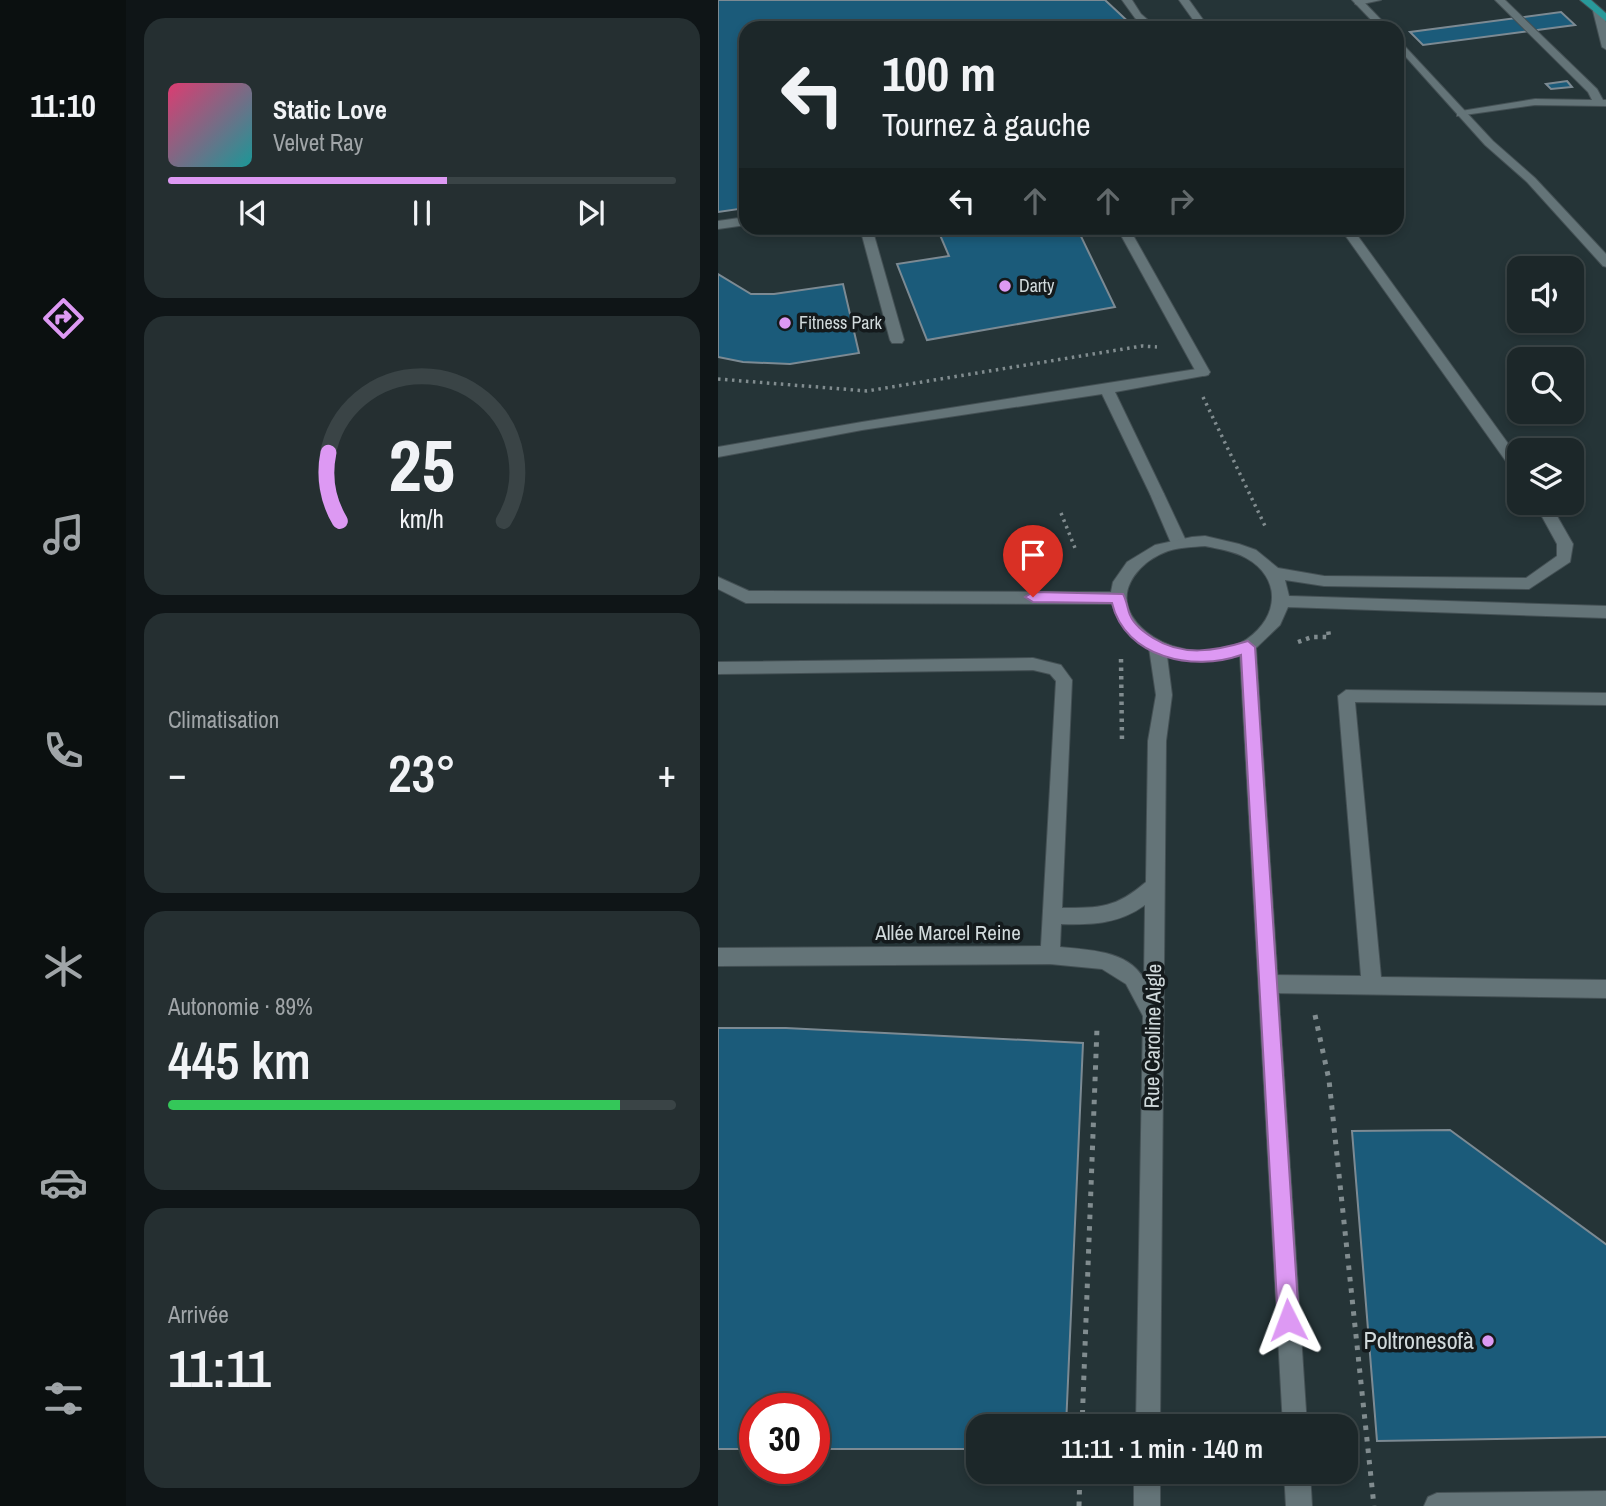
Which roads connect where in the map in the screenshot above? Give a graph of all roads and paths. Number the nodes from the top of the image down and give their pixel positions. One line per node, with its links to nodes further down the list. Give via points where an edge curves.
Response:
1 (1128, 0): 8 (street)
2 (1184, 0): 9 (street)
3 (1376, 0): 6 (street)
4 (1500, 0): 13 (street)
5 (1585, 0): 7 (main road)
6 (1358, 1): 10 (street)
7 (1602, 15): 11 (street)
8 (1144, 21)
9 (1199, 21)
10 (1377, 21)
11 (1606, 47)
12 (1404, 49): 14 (street)
13 (1602, 102): 14 (street, via 1535,102)
14 (1461, 114): 20 (street, via 1531,180)
15 (739, 222): 16 (street)
16 (718, 225)
17 (868, 235): 21 (street)
18 (1127, 235): 22 (street)
19 (1351, 235): 26 (street)
20 (1606, 263)
21 (897, 340)
22 (1197, 373): 23 (path, via 1176,348 1142,346 867,391); 24 (street); 29 (path)
23 (718, 379)
24 (1107, 389): 25 (street); 30 (street)
25 (718, 452)
26 (1507, 453)
27 (1061, 513): 31 (path)
28 (1548, 515): 32 (street, via 1565,544 1565,558 1529,584 1324,581)
29 (1269, 535)
30 (1179, 542): 32 (street, via 1230,545); 34 (street, via 1136,562 1123,579)
31 (1075, 548)
32 (1274, 573): 35 (street)
33 (718, 582): 34 (street, via 746,597)
34 (1118, 598): 38 (street, via 1123,617 1136,634)
35 (1283, 601): 36 (street); 39 (street, via 1278,619)
36 (1326, 603): 37 (street); 40 (path, via 1329,637 1312,637)
37 (1606, 612)
38 (1157, 647): 39 (street, via 1203,657); 43 (street, Rue Caroline Aigle, via 1164,695 1157,741)
39 (1248, 647): 47 (street)
40 (1290, 647)
41 (718, 668): 44 (street, via 1033,664 1055,669 1064,680)
42 (1606, 699): 49 (street, via 1346,696)
43 (1155, 885): 44 (street, via 1136,904 1109,916); 51 (street, Rue Caroline Aigle)
44 (1052, 916): 45 (street)
45 (1050, 955): 46 (street, Allée Marcel Reine); 51 (street, Allée Marcel Reine, via 1106,961 1133,978)
46 (718, 957)
47 (1269, 984): 48 (street); 55 (street)
48 (1308, 984): 49 (street); 63 (path, via 1329,1080)
49 (1372, 985): 50 (street)
50 (1606, 989)
51 (1153, 1014): 54 (street, Rue Caroline Aigle)
52 (1097, 1028): 53 (path)
53 (1082, 1414)
54 (1148, 1414)
55 (1294, 1414)
56 (1080, 1484): 60 (path)
57 (1147, 1484): 61 (street)
58 (1298, 1484): 62 (street)
59 (1606, 1504): 64 (street)
60 (1079, 1506)
61 (1147, 1506)
62 (1300, 1506)
63 (1374, 1506)
64 (1437, 1506)

